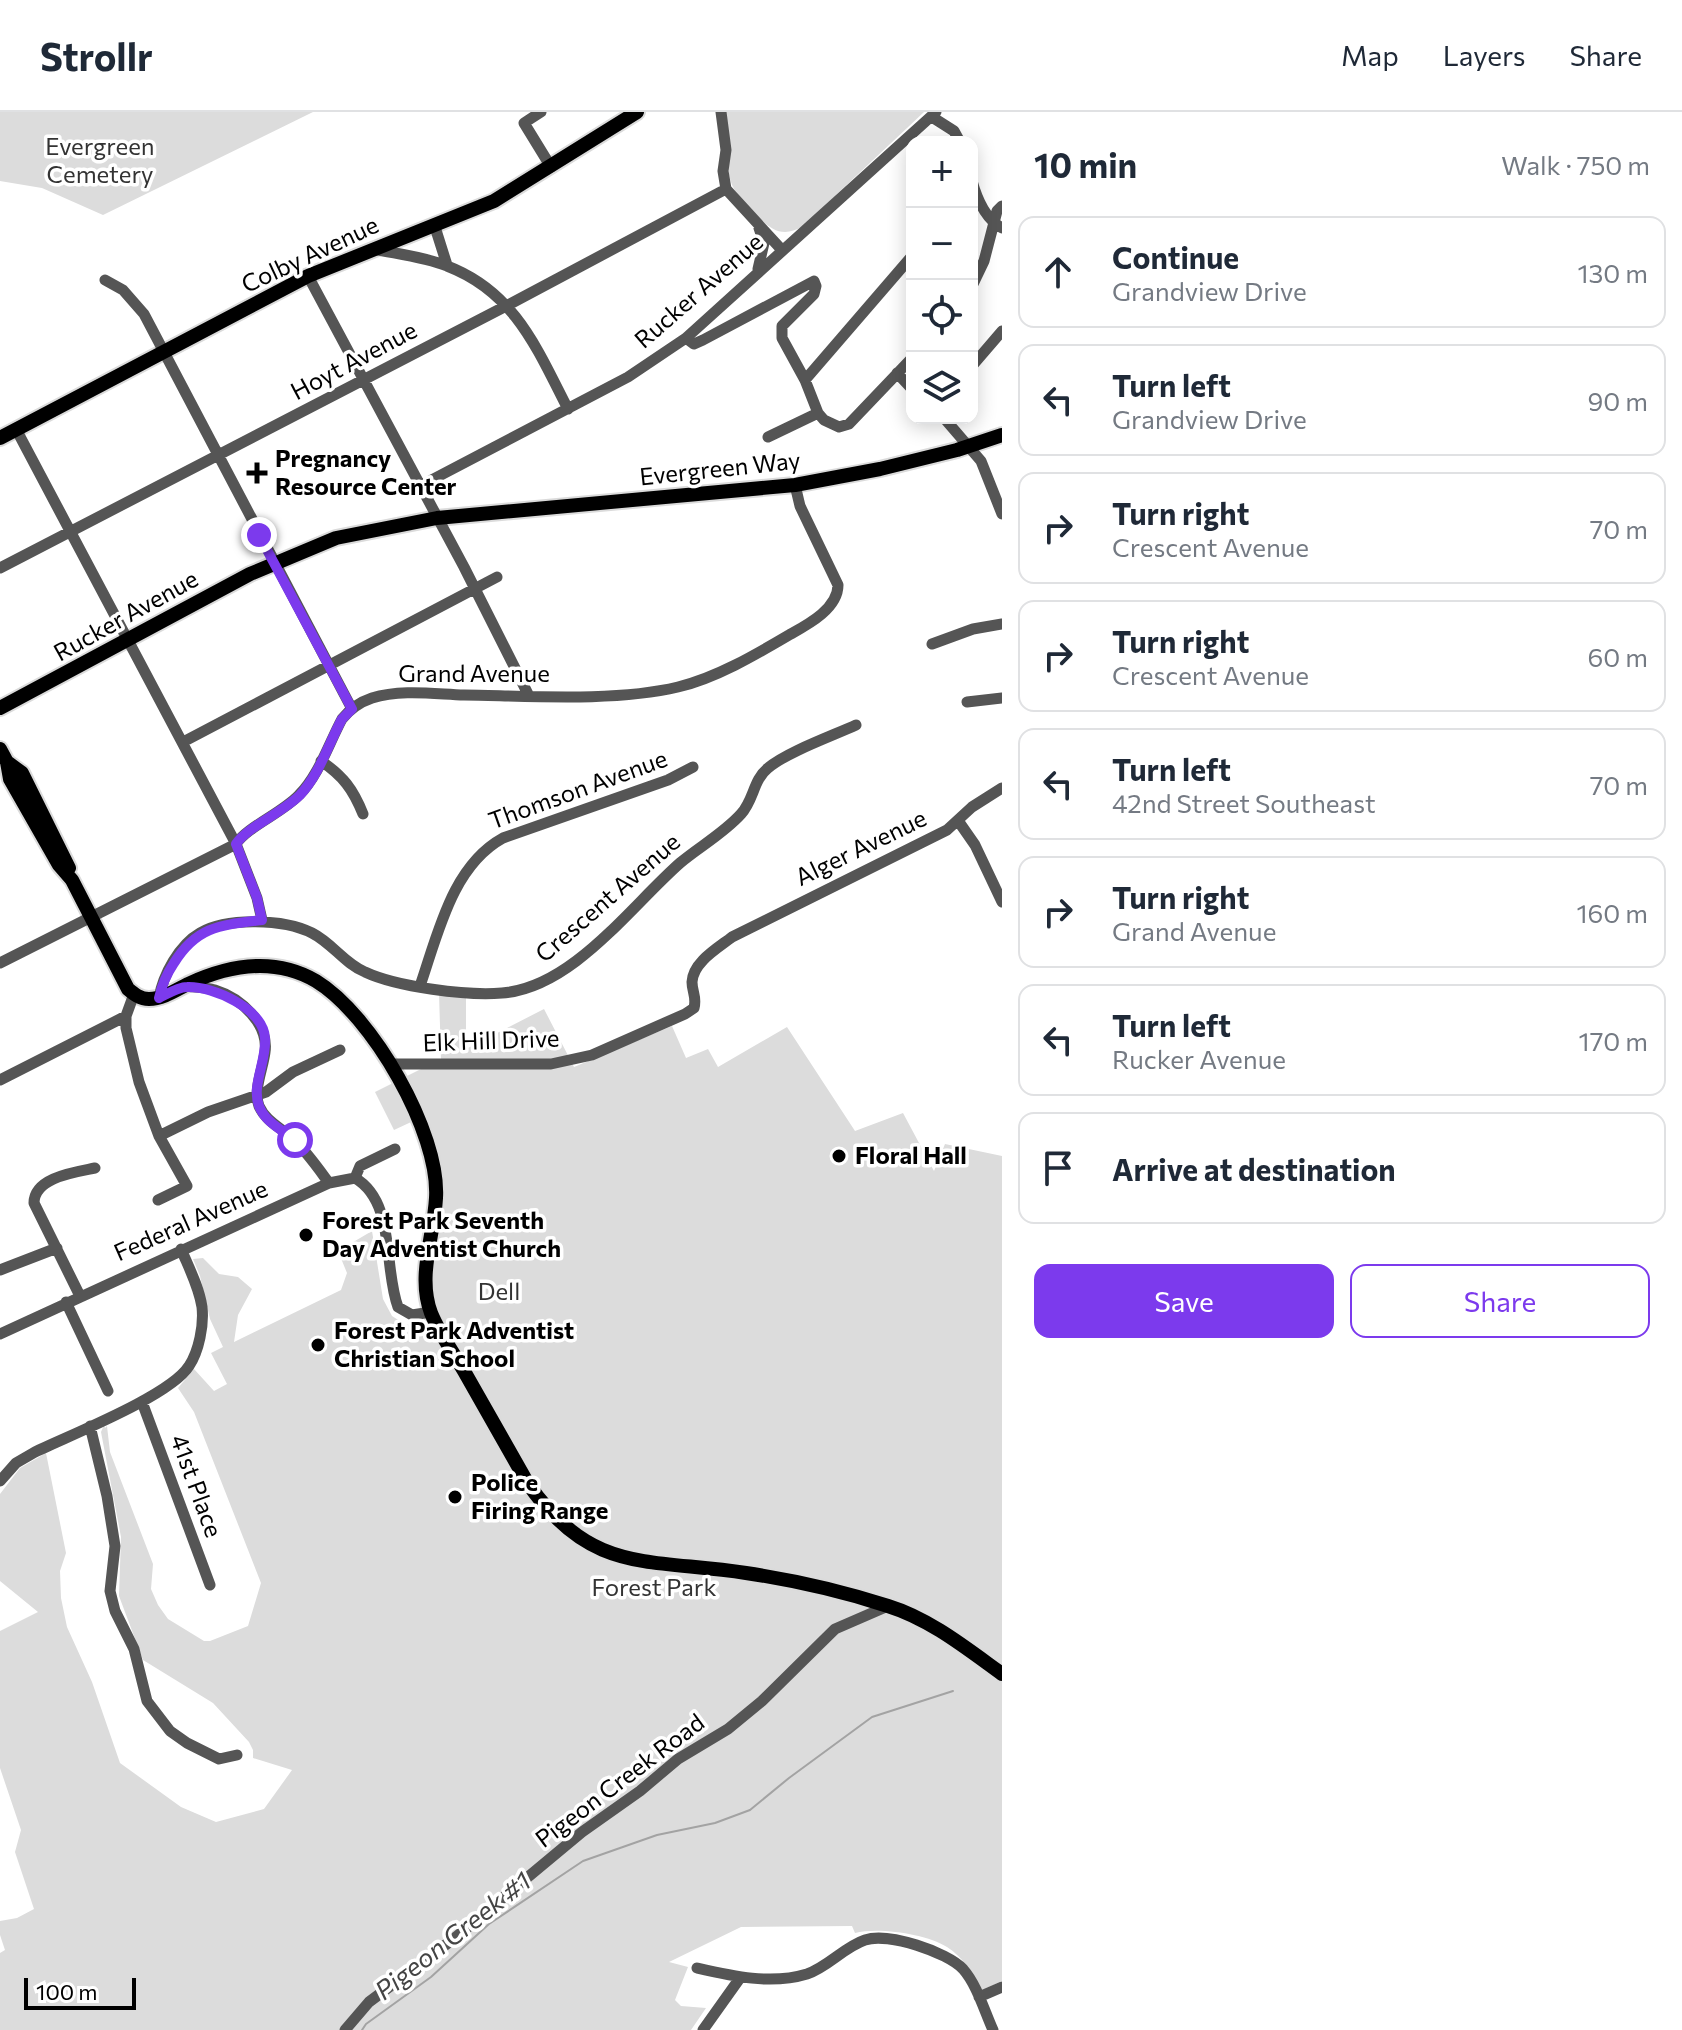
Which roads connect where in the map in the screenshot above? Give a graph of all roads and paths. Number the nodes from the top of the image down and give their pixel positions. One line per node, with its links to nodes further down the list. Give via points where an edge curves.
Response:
1 (541, 112): 6 (street, via 524,123)
2 (637, 112): 6 (main road, Colby Avenue)
3 (721, 112): 7 (street)
4 (934, 114): 5 (street); 14 (street, Rucker Avenue)
5 (957, 136)
6 (551, 167): 12 (main road, Colby Avenue, via 494,201)
7 (726, 189): 10 (street); 21 (street, Hoyt Avenue)
8 (978, 205): 11 (street)
9 (1002, 206): 11 (street)
10 (758, 224): 14 (street); 17 (street, via 764,243)
11 (998, 226): 20 (street)
12 (435, 227): 13 (main road, Colby Avenue); 16 (street)
13 (372, 248): 16 (street); 18 (main road, Colby Avenue)
14 (781, 249): 17 (street, Rucker Avenue)
15 (906, 263): 28 (street)
16 (447, 265): 21 (street)
17 (756, 272): 23 (street, Rucker Avenue)
18 (308, 276): 24 (main road, Colby Avenue); 29 (street)
19 (105, 280): 24 (street, via 123,290 144,314)
20 (975, 280)
21 (508, 305): 29 (street, Hoyt Avenue); 31 (street)
22 (1002, 331): 25 (street)
23 (686, 338): 28 (street, via 694,344 703,340 814,281 814,294 782,326 782,338); 31 (street, Rucker Avenue)
24 (164, 351): 34 (main road, Colby Avenue); 39 (street)
25 (978, 359)
26 (906, 364): 27 (street)
27 (897, 373): 30 (street); 32 (street, via 849,424 839,427)
28 (805, 380): 32 (street)
29 (363, 381): 39 (street, Hoyt Avenue); 41 (street)
30 (906, 383)
31 (568, 409): 41 (street, Rucker Avenue)
32 (818, 413): 36 (street)
33 (949, 424): 38 (street)
34 (16, 429): 37 (main road, Colby Avenue); 44 (street)
35 (1002, 435): 38 (main road, Evergreen Way)
36 (768, 437)
37 (0, 438)
38 (969, 446): 40 (main road, Evergreen Way); 42 (street, via 981,461)
39 (219, 456): 44 (street, Hoyt Avenue); 45 (street)
40 (795, 485): 43 (main road, Evergreen Way); 53 (street, Grand Avenue, via 838,585 831,603 811,621 776,643 679,687)
41 (420, 486): 43 (street)
42 (1002, 514)
43 (437, 518): 45 (main road, Rucker Avenue, via 336,538); 48 (street)
44 (69, 532): 46 (street, Hoyt Avenue); 50 (street)
45 (273, 562): 50 (main road, Rucker Avenue); 52 (street)
46 (0, 568)
47 (497, 577): 48 (street)
48 (475, 589): 52 (street); 53 (street)
49 (1002, 624): 51 (street)
50 (128, 639): 56 (main road, Rucker Avenue); 59 (street)
51 (932, 644)
52 (328, 665): 57 (street); 59 (street)
53 (529, 696): 57 (street, Grand Avenue, via 398,694)
54 (1002, 698): 55 (street)
55 (967, 702)
56 (0, 708)
57 (352, 709): 61 (street)
58 (856, 725): 74 (street, Crescent Avenue, via 769,767 742,814 679,864 590,949 543,983 501,994)
59 (183, 742): 68 (street)
60 (4, 756): 63 (main road); 66 (main road, via 22,773)
61 (321, 761): 65 (street, via 342,775); 68 (street, via 302,792)
62 (693, 767): 74 (street, Thomson Avenue, via 484,848 459,883)
63 (5, 782): 66 (main road)
64 (1002, 788): 67 (street, Alger Avenue)
65 (363, 814)
66 (40, 820): 70 (main road)
67 (959, 822): 69 (street); 79 (street, Alger Avenue, via 732,937 695,971 694,1008)
68 (236, 844): 70 (street); 71 (street)
69 (1002, 902)
70 (89, 916): 72 (street); 75 (main road)
71 (262, 920): 74 (street, Crescent Avenue, via 309,931 363,972); 76 (street, Crescent Avenue, via 201,932 179,955 162,982)
72 (0, 963)
73 (184, 986): 76 (main road); 80 (main road, via 252,965 297,973 342,1003); 82 (street, via 215,990 258,1021 266,1048)
74 (420, 986)
75 (134, 994): 76 (main road); 77 (street)
76 (159, 998)
77 (126, 1016): 81 (street); 83 (street, via 136,1071)
78 (340, 1050): 82 (street)
79 (592, 1055): 80 (street, Elk Hill Drive, via 551,1064)
80 (390, 1064): 94 (main road, via 415,1107 435,1166 436,1198 425,1270)
81 (0, 1080)
82 (256, 1097): 83 (street, via 222,1106); 87 (street, via 266,1118 295,1140)
83 (159, 1136): 88 (street, via 187,1186)
84 (395, 1149): 86 (street, Federal Avenue, via 360,1166)
85 (95, 1168): 89 (street, via 54,1179 34,1195)
86 (355, 1178): 87 (street, Federal Avenue); 94 (street, via 366,1185 380,1212 398,1307 412,1315)
87 (329, 1183): 90 (street, Federal Avenue)
88 (158, 1200)
89 (57, 1248): 91 (street); 92 (street)
90 (181, 1249): 92 (street, Federal Avenue); 97 (street, via 202,1309 201,1335 189,1367)
91 (0, 1270)
92 (80, 1296): 93 (street, Federal Avenue)
93 (66, 1302): 95 (street, Federal Avenue); 96 (street)
94 (431, 1312): 101 (main road, via 541,1503 584,1541 620,1557 808,1584)
95 (0, 1334)
96 (108, 1391)
97 (142, 1402): 98 (street); 100 (street, 41st Place)
98 (90, 1426): 99 (street, via 16,1463); 103 (street, via 115,1546 110,1591 134,1649 147,1701 170,1731 197,1749 219,1759)
99 (0, 1481)
100 (210, 1585)
101 (888, 1606): 102 (main road, via 938,1629); 108 (street, Pigeon Creek Road, via 835,1629 728,1729 678,1759 582,1832 369,2002)
102 (1002, 1674)
103 (237, 1755)
104 (697, 1968): 105 (street)
105 (740, 1978): 107 (street, via 810,1973 856,1944 886,1938 950,1959); 109 (street)
106 (1002, 1987): 107 (street)
107 (979, 1997): 110 (street)
108 (345, 2030)
109 (703, 2030)
110 (993, 2030)

